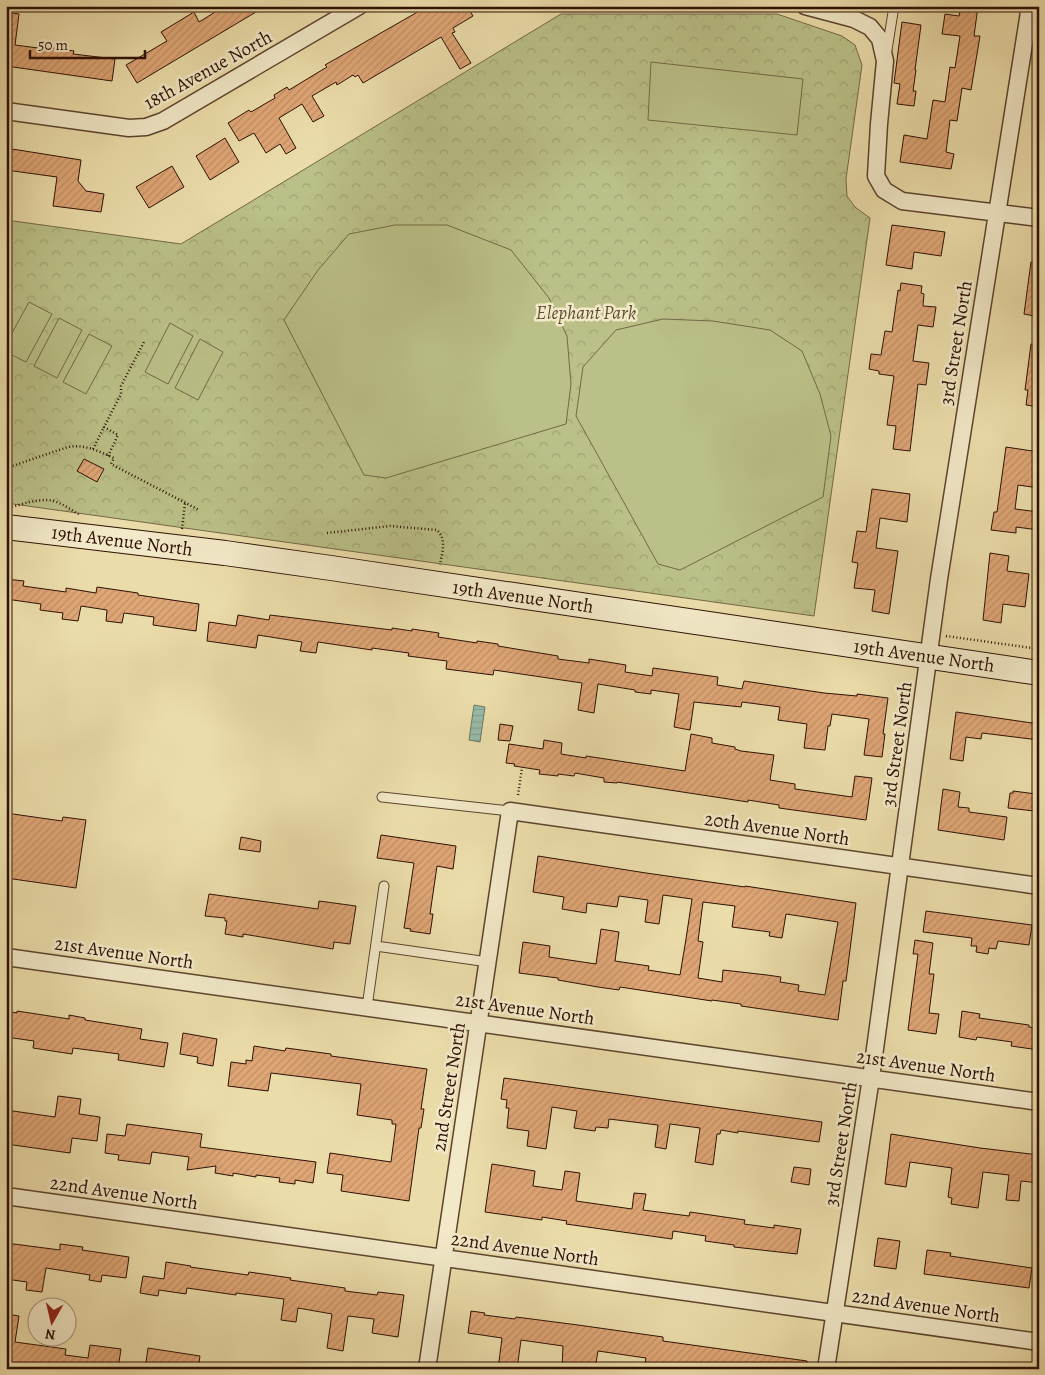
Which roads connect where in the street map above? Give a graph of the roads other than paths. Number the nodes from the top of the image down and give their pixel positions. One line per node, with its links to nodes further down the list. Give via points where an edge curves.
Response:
1 (358, 6): 6 (street, 18th Avenue North, via 163,121 146,127 129,128)
2 (805, 6): 5 (street, via 854,19 870,27 880,38)
3 (894, 6): 5 (lane)
4 (1030, 6): 7 (street, 3rd Street North)
5 (886, 60): 7 (street, via 876,176 884,190 902,201)
6 (6, 111)
7 (997, 213): 8 (street); 10 (street, 3rd Street North)
8 (1039, 218)
9 (6, 527): 10 (street, 19th Avenue North, via 232,554)
10 (929, 656): 11 (street, 19th Avenue North); 14 (street, 3rd Street North)
11 (1039, 673)
12 (382, 797): 13 (lane)
13 (510, 811): 14 (street, 20th Avenue North); 19 (street, 2nd Street North)
14 (900, 867): 16 (street, 20th Avenue North); 22 (street, 3rd Street North)
15 (384, 886): 17 (lane)
16 (1039, 886)
17 (376, 946): 19 (lane); 20 (lane)
18 (6, 958): 20 (street, 21st Avenue North)
19 (488, 962): 21 (street, 2nd Street North)
20 (367, 1007): 21 (street, 21st Avenue North)
21 (479, 1023): 22 (street, 21st Avenue North); 25 (street, 2nd Street North)
22 (871, 1078): 23 (street, 21st Avenue North); 26 (street, 3rd Street North)
23 (1039, 1102)
24 (6, 1196): 25 (street, 22nd Avenue North)
25 (444, 1258): 26 (street, 22nd Avenue North); 28 (street, 2nd Street North)
26 (834, 1314): 27 (street, 22nd Avenue North); 29 (street, 3rd Street North)
27 (1039, 1342)
28 (427, 1369)
29 (826, 1369)

